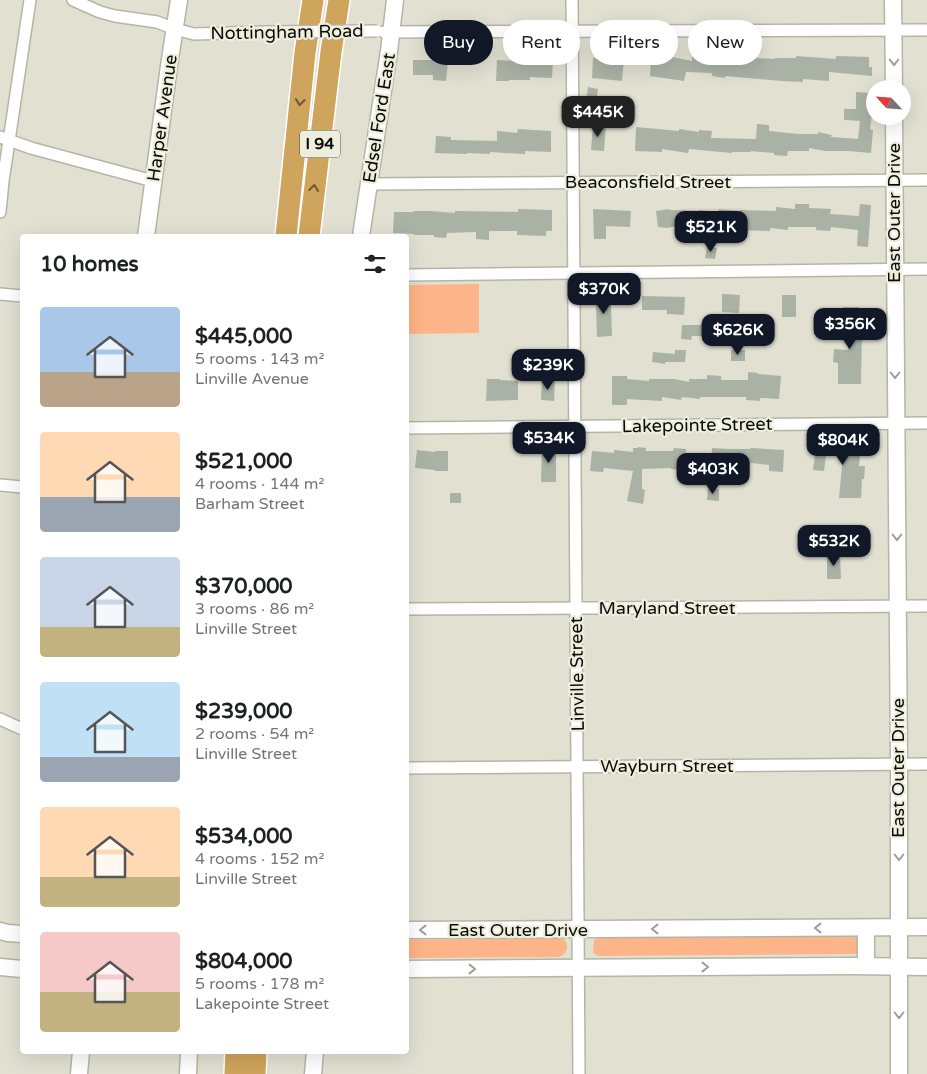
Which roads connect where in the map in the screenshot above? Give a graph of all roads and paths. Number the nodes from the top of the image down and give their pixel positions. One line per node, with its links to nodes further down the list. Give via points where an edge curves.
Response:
1 (30, 0): 19 (street)
2 (73, 0): 10 (street, Nottingham Road, via 100,12 157,22)
3 (179, 0): 10 (street, Harper Avenue)
4 (313, 0): 27 (highway, I 94, one-way to 27)
5 (339, 0): 28 (highway, I 94, one-way to 5)
6 (395, 0): 13 (street, Edsel Ford East)
7 (572, 0): 9 (street, Linville Street)
8 (893, 0): 11 (street)
9 (572, 20)
10 (175, 29): 13 (street, Nottingham Road, bridge, via 194,34); 22 (street, Harper Avenue)
11 (894, 30): 12 (street, Nottingham Road); 15 (street, Nottingham Road); 17 (street, one-way to 17)
12 (927, 30)
13 (384, 32): 14 (street, Nottingham Road); 24 (street, Edsel Ford East)
14 (503, 32)
15 (580, 32)
16 (572, 65): 23 (street, Linville Street)
17 (894, 80)
18 (894, 125): 20 (street, East Outer Drive)
19 (4, 139): 22 (street); 25 (street)
20 (894, 180): 21 (street, Beaconsfield Street); 23 (street, Beaconsfield Street); 31 (street, East Outer Drive)
21 (927, 180)
22 (153, 181): 26 (street, Harper Avenue)
23 (573, 182): 24 (street, Beaconsfield Street); 32 (street, Linville Street)
24 (369, 184): 29 (street, Edsel Ford East)
25 (0, 212)
26 (146, 234)
27 (286, 234)
28 (309, 234)
29 (361, 234)
30 (927, 269): 31 (street)
31 (894, 270): 32 (street); 36 (street, East Outer Drive, one-way to 36)
32 (573, 274): 33 (street); 38 (street, Linville Street)
33 (409, 275)
34 (0, 294): 35 (street)
35 (20, 296)
36 (896, 423): 37 (street, Lakepointe Street); 38 (street, Lakepointe Street); 42 (street, East Outer Drive, one-way to 42)
37 (927, 423)
38 (574, 426): 39 (street, Lakepointe Street); 44 (street, Linville Street)
39 (409, 428)
40 (0, 485): 41 (street)
41 (20, 487)
42 (897, 606): 43 (street, Maryland Street); 44 (street, Maryland Street); 48 (street, East Outer Drive)
43 (927, 606)
44 (576, 608): 45 (street, Maryland Street); 50 (street, Linville Street)
45 (409, 609)
46 (0, 719): 47 (street)
47 (20, 728)
48 (899, 764): 49 (street, Wayburn Street); 50 (street, Wayburn Street); 52 (street, East Outer Drive, one-way to 52)
49 (927, 764)
50 (578, 766): 51 (street, Wayburn Street); 56 (street, Linville Street)
51 (409, 768)
52 (899, 927): 53 (street); 54 (street, East Outer Drive); 61 (street)
53 (927, 927)
54 (866, 928): 56 (street, East Outer Drive, one-way to 56); 59 (street)
55 (409, 930): 56 (street, East Outer Drive, one-way to 55)
56 (579, 930): 63 (street, Linville Street)
57 (0, 931): 58 (street)
58 (20, 934)
59 (866, 966): 61 (street); 63 (street, one-way to 59)
60 (0, 967): 64 (street)
61 (899, 967): 62 (street); 77 (street, one-way to 77)
62 (927, 967)
63 (579, 968): 65 (street, one-way to 63); 76 (street, Linville Street)
64 (20, 969)
65 (409, 969)
66 (81, 1054): 71 (street)
67 (189, 1054): 72 (street)
68 (236, 1054): 73 (highway)
69 (256, 1054): 74 (highway)
70 (315, 1054): 75 (street)
71 (79, 1074)
72 (188, 1074)
73 (235, 1074)
74 (255, 1074)
75 (313, 1074)
76 (579, 1074)
77 (899, 1074)

